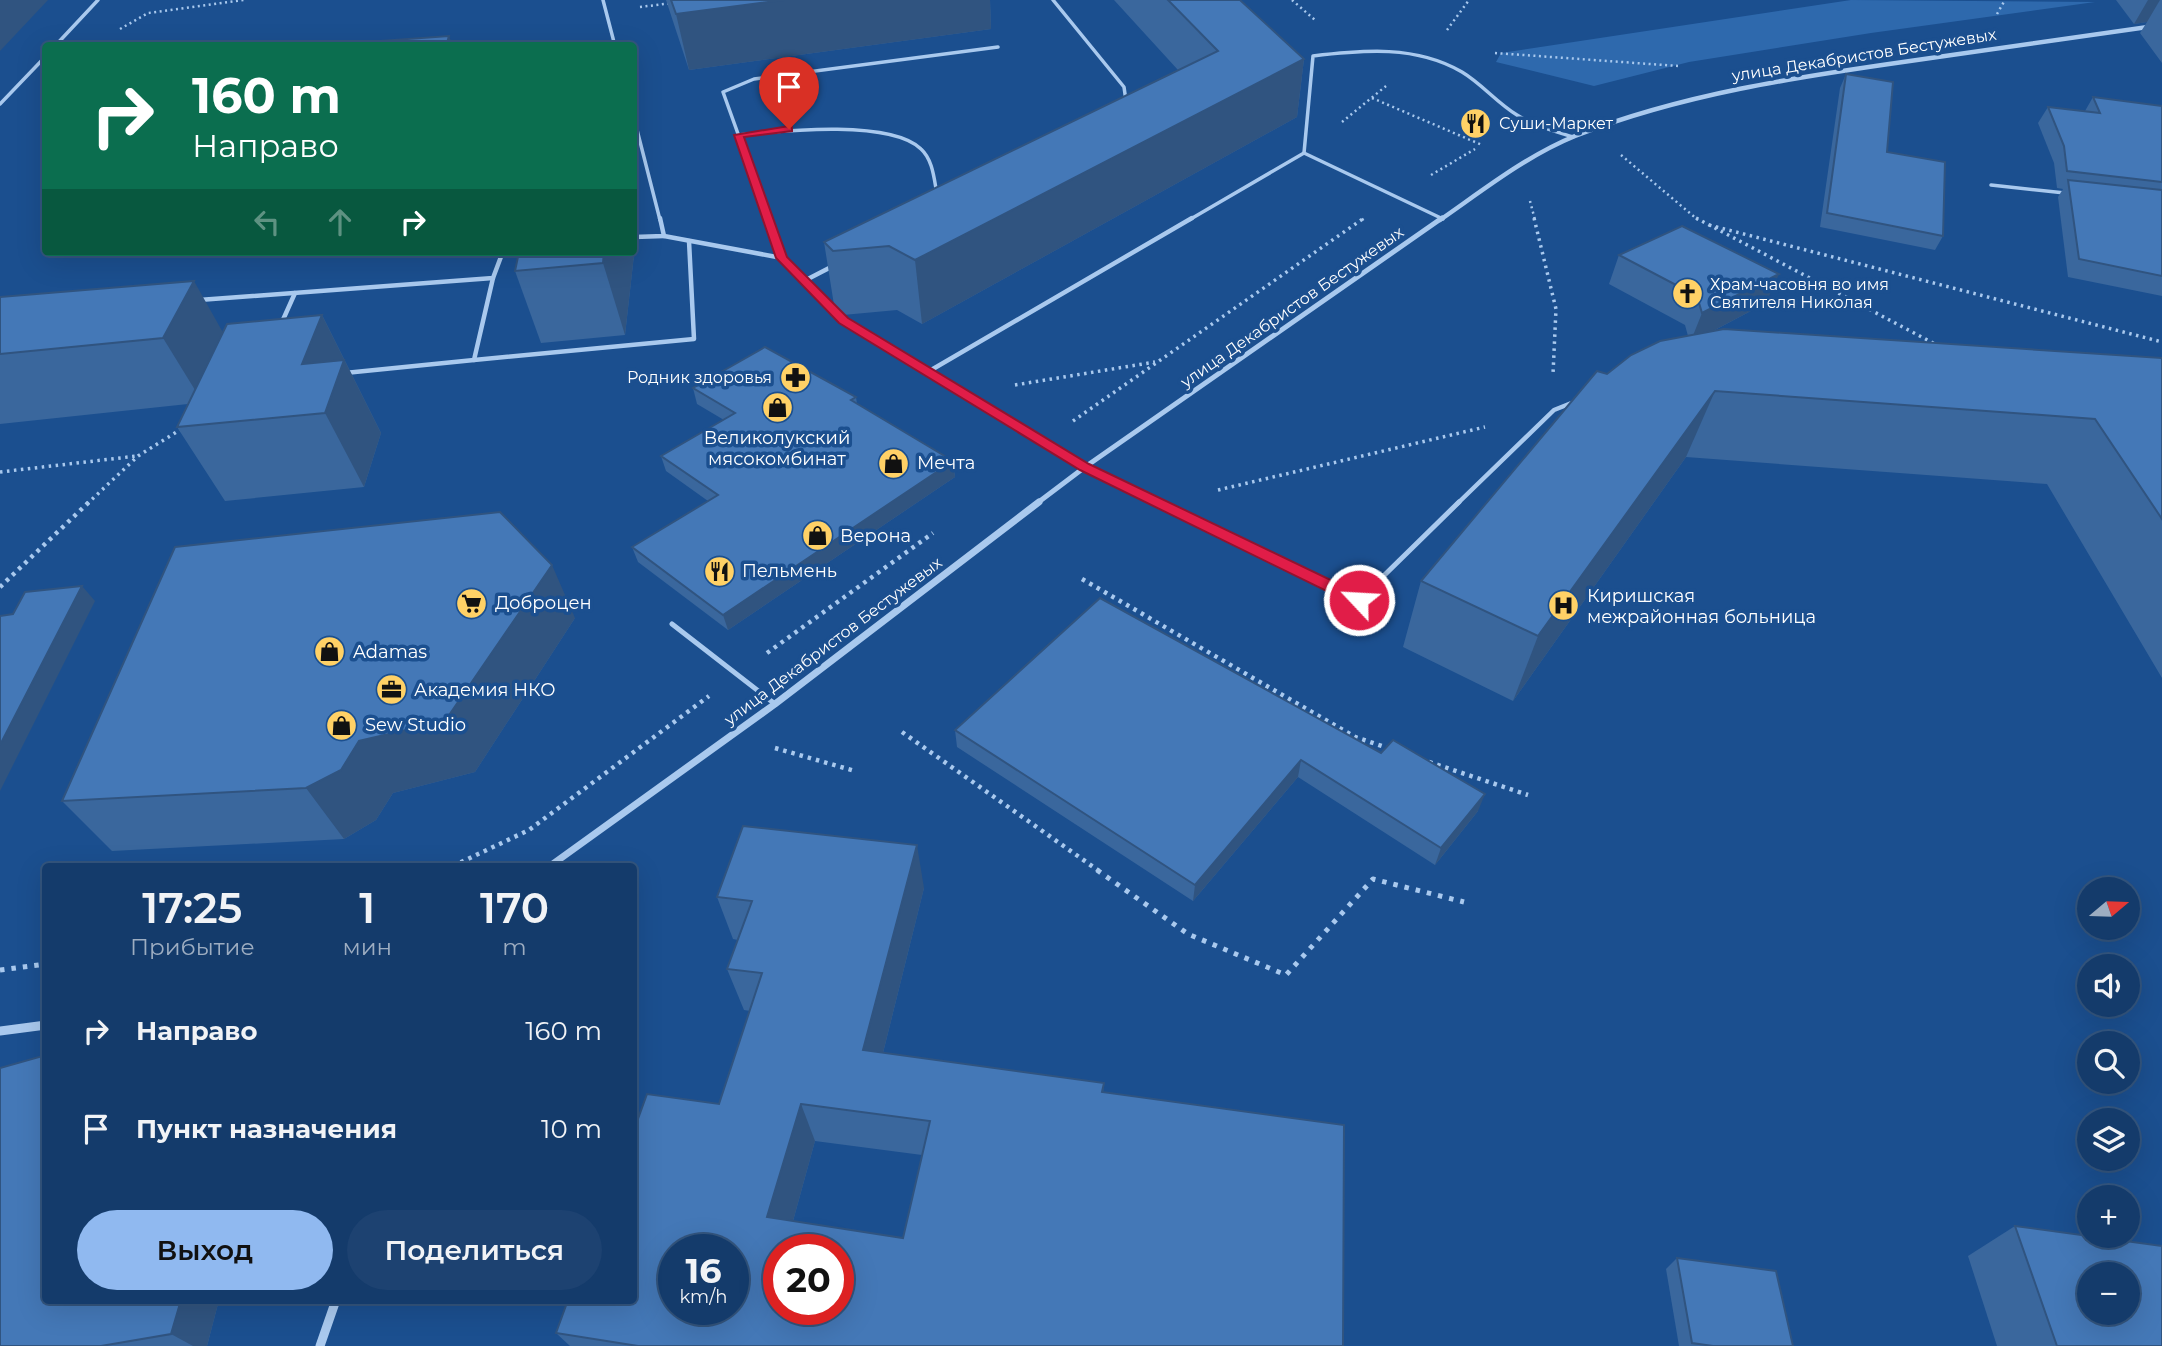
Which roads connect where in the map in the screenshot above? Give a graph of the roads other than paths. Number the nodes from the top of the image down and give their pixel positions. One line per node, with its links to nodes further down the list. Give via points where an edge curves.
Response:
1 (98, 0): 5 (lane)
2 (603, 0): 6 (lane)
3 (1053, 0): 9 (lane, via 1124,87)
4 (2162, 25): 13 (street, улица Декабристов Бестужевых, via 1731,89)
5 (59, 42)
6 (614, 42)
7 (998, 47): 12 (lane, via 754,79 723,92)
8 (42, 60): 10 (lane)
9 (1126, 101)
10 (0, 104)
11 (637, 130): 19 (lane)
12 (739, 135): 17 (lane, via 789,129 848,130 898,138 918,146 931,163); 23 (lane)
13 (1573, 137): 14 (lane, via 1527,121 1461,71 1424,55 1388,50 1313,56); 18 (street, улица Декабристов Бестужевых, via 1512,170)
14 (1304, 153): 18 (lane); 31 (lane)
15 (1992, 185): 16 (lane)
16 (2070, 194)
17 (938, 201)
18 (1443, 219): 34 (street, улица Декабристов Бестужевых)
19 (664, 236): 20 (lane); 21 (lane)
20 (637, 237)
21 (689, 241): 23 (lane); 30 (lane, via 694,339)
22 (501, 256): 25 (lane)
23 (782, 258): 26 (lane)
24 (840, 263): 26 (lane)
25 (493, 278): 27 (lane); 30 (lane)
26 (804, 281): 31 (lane, via 843,321)
27 (295, 293): 28 (lane); 29 (lane)
28 (187, 301)
29 (280, 326)
30 (474, 360): 32 (lane)
31 (926, 373): 34 (lane)
32 (337, 374)
33 (1576, 401): 34 (lane, via 1554,410 1359,600)
34 (1085, 467): 36 (street, улица Декабристов Бестужевых)
35 (672, 624): 36 (lane)
36 (775, 704): 37 (street, улица Декабристов Бестужевых)
37 (554, 863)
38 (42, 1025): 39 (street)
39 (0, 1031)
40 (335, 1304): 41 (street)
41 (320, 1346)

